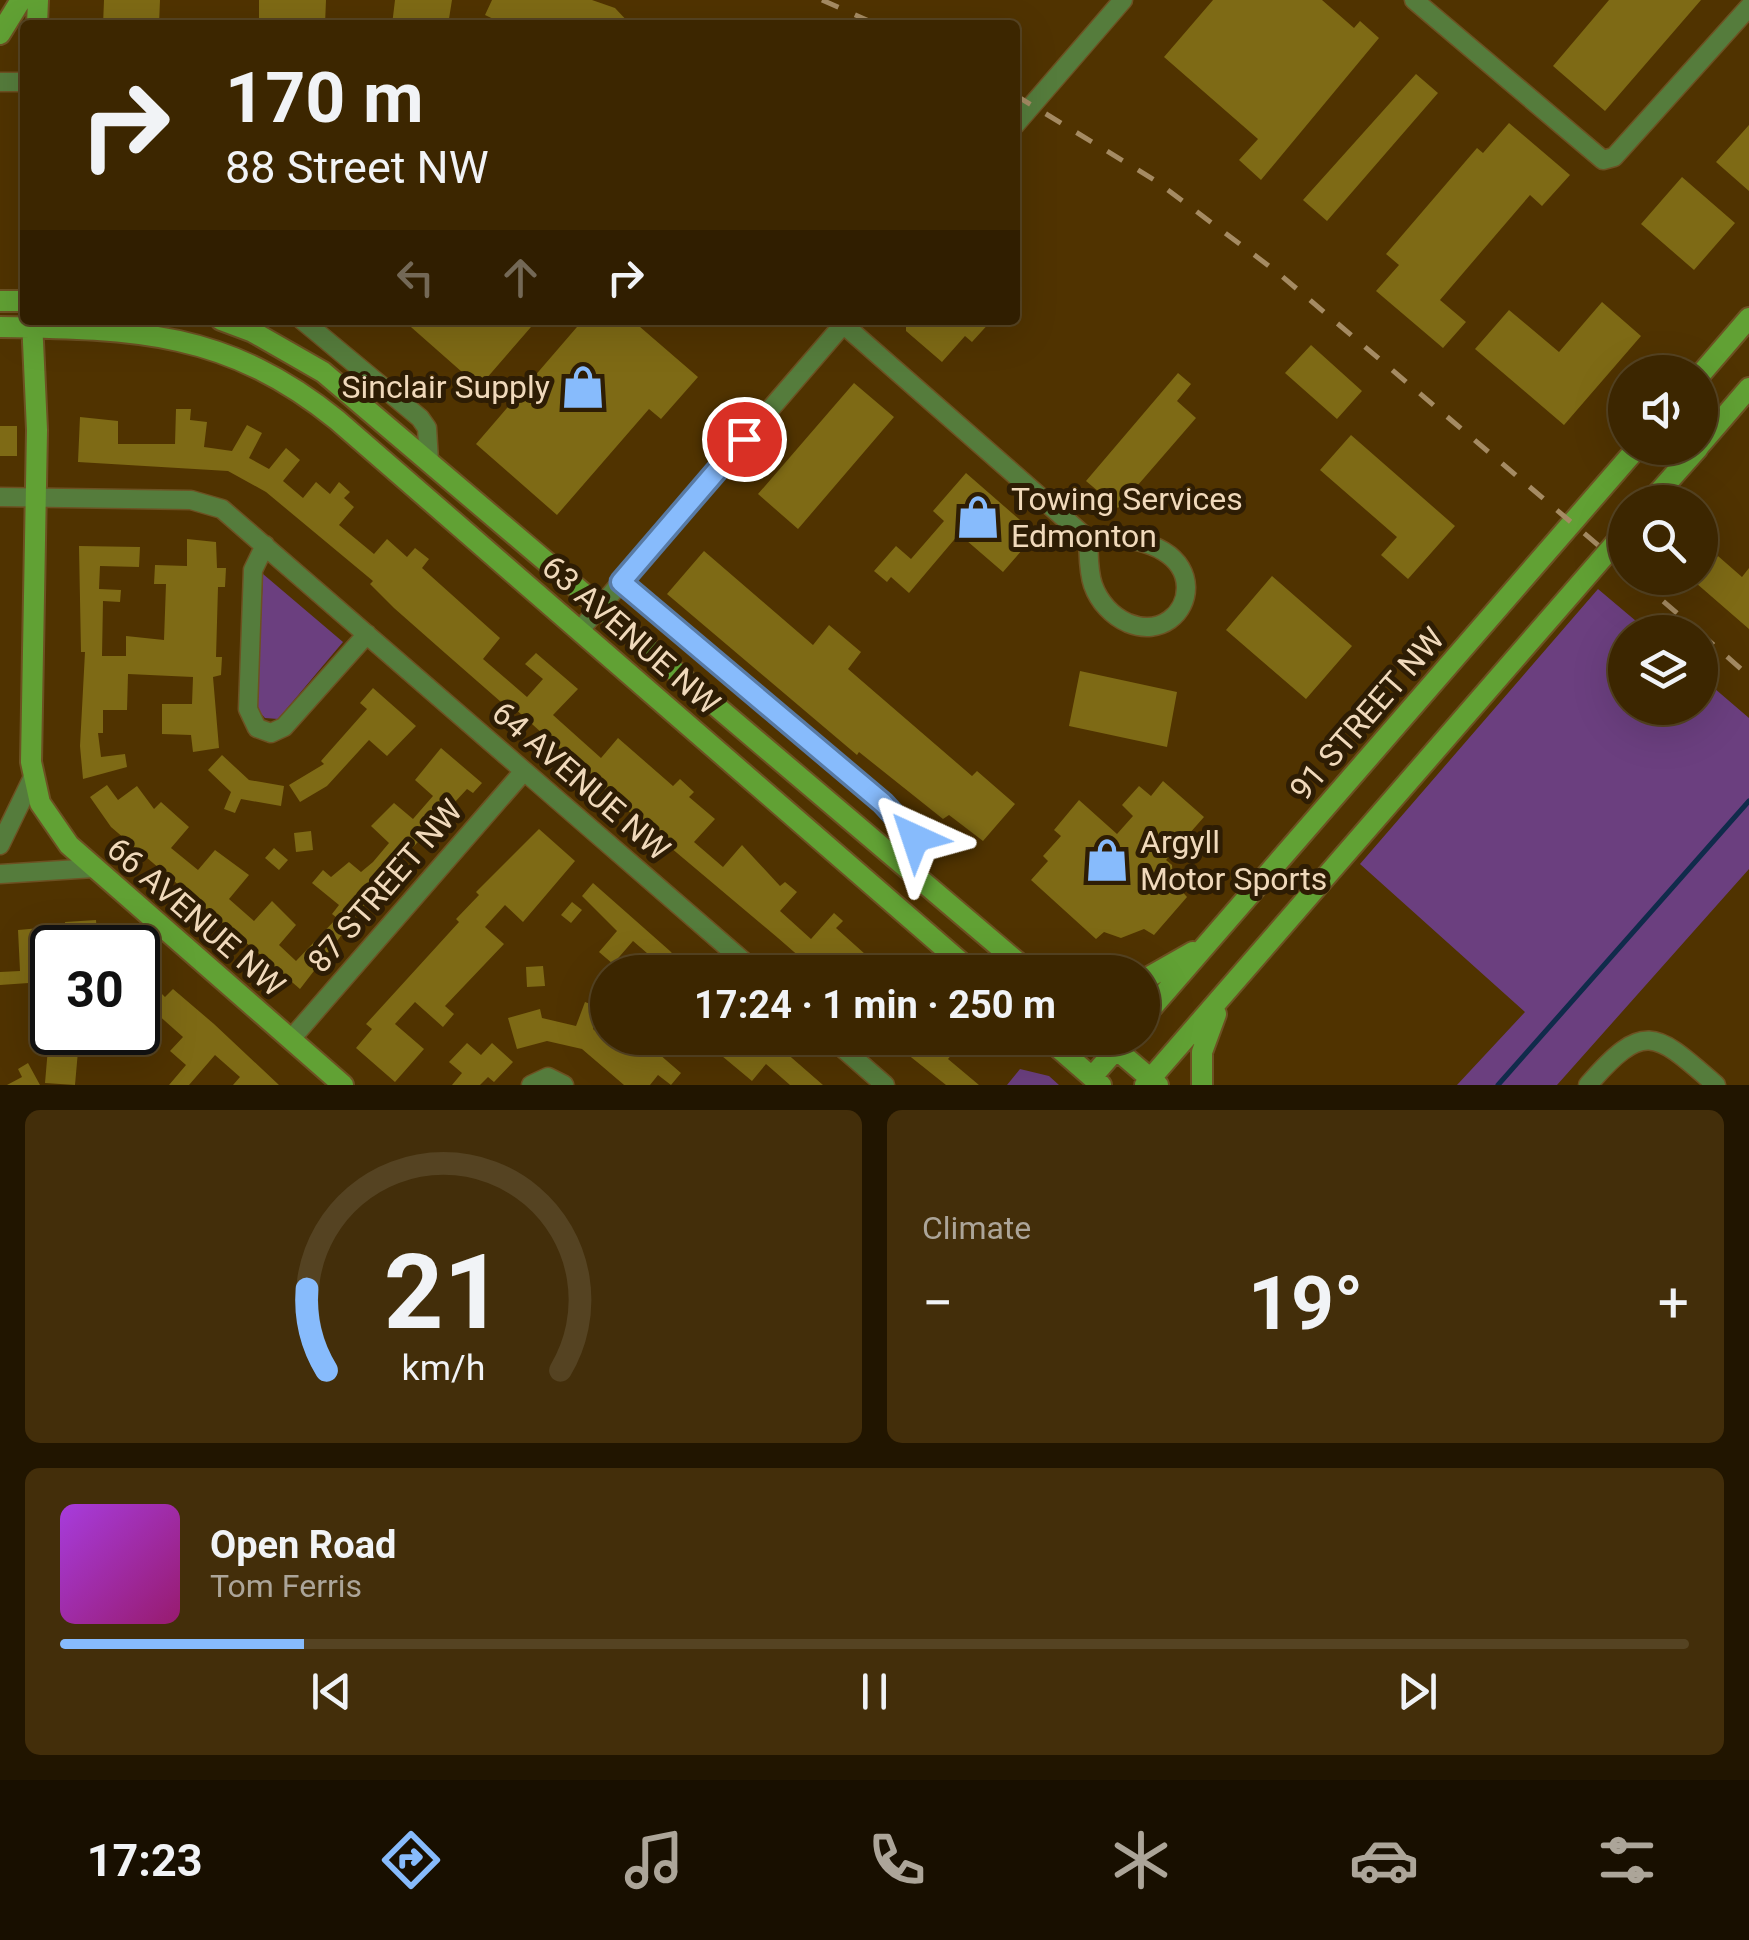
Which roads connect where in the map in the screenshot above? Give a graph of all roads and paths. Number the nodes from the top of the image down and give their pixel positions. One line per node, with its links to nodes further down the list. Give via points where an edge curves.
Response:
1 (21, 0): 5 (main road)
2 (1122, 0): 6 (street)
3 (1414, 0): 4 (street, via 1603,160 1614,157)
4 (1749, 7)
5 (0, 34)
6 (1020, 119)
7 (1749, 318): 14 (main road)
8 (32, 325): 22 (main road)
9 (43, 325): 28 (main road, 63 AVENUE NW, via 162,336 240,358 325,410)
10 (234, 325): 17 (main road, 63 AVENUE NW, via 323,372)
11 (308, 325): 17 (street, via 420,418)
12 (842, 325): 26 (street)
13 (848, 325): 23 (street)
14 (1717, 355)
15 (1749, 388): 16 (main road)
16 (1718, 424)
17 (429, 462): 27 (main road, 63 AVENUE NW)
18 (1622, 465): 36 (main road, 91 STREET NW)
19 (1682, 465): 20 (main road)
20 (1665, 485)
21 (0, 497): 22 (street, 64 AVENUE NW)
22 (36, 498): 24 (street, 64 AVENUE NW, via 206,502); 31 (main road)
23 (1088, 539): 23 (street, via 1140,540 1172,554 1186,571 1182,608 1156,626 1141,628 1118,618 1092,583)
24 (266, 545): 29 (street, 64 AVENUE NW); 29 (street, via 253,570 248,709 257,728 271,733 284,727)
25 (1608, 552): 41 (main road)
26 (621, 582): 27 (street); 33 (street, 63 AVENUE NW, via 904,822 916,847)
27 (598, 609): 28 (street); 33 (main road, 63 AVENUE NW)
28 (580, 630): 38 (main road, 63 AVENUE NW)
29 (367, 634): 30 (street, 64 AVENUE NW)
30 (524, 771): 37 (street, 64 AVENUE NW); 43 (street, 87 STREET NW)
31 (32, 777): 32 (street); 34 (main road, 66 AVENUE NW, via 53,825)
32 (0, 845)
33 (904, 865): 39 (main road, 63 AVENUE NW)
34 (94, 868): 35 (street); 43 (main road, 66 AVENUE NW)
35 (0, 874)
36 (1208, 944): 40 (main road); 42 (main road, 91 STREET NW)
37 (736, 955)
38 (953, 955)
39 (1009, 955)
40 (1160, 971)
41 (1225, 994): 50 (main road); 54 (main road, via 1202,1052)
42 (1160, 999)
43 (291, 1039): 51 (main road, 66 AVENUE NW)
44 (851, 1055): 53 (street)
45 (1067, 1055): 49 (main road)
46 (1109, 1055): 49 (main road)
47 (1127, 1055): 50 (main road)
48 (536, 1081): 52 (street, via 553,1077)
49 (1097, 1081)
50 (1151, 1083)
51 (343, 1085)
52 (564, 1085)
53 (885, 1085)
54 (1202, 1085)
55 (1588, 1085): 56 (street, via 1620,1050 1638,1041 1662,1042)
56 (1716, 1085)

